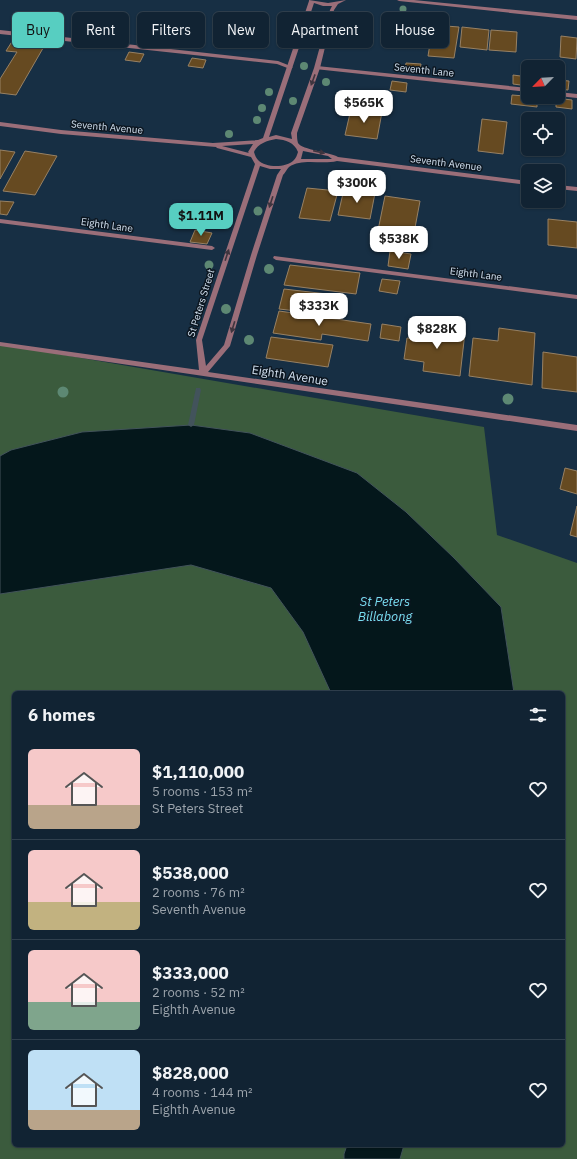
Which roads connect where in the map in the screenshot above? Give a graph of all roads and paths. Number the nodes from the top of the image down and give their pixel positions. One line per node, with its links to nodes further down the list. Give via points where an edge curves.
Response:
1 (311, 0): 4 (street, via 320,4); 7 (street)
2 (344, 0): 4 (street)
3 (399, 0): 5 (street)
4 (336, 4): 8 (street, via 332,10)
5 (577, 18)
6 (0, 32): 7 (street, via 278,63)
7 (290, 67): 13 (street)
8 (317, 68): 9 (street, Seventh Lane); 15 (street, one-way to 15, via 294,133)
9 (521, 89)
10 (565, 95): 11 (street)
11 (577, 96)
12 (0, 124): 16 (street, Seventh Avenue)
13 (266, 138): 14 (street); 15 (street, via 285,138)
14 (258, 142): 16 (street, Seventh Avenue); 18 (street, via 253,147)
15 (295, 142): 17 (street)
16 (213, 145): 18 (street, Seventh Avenue)
17 (300, 148): 19 (street, Seventh Avenue, one-way to 19); 20 (street)
18 (252, 156): 21 (street)
19 (337, 159): 20 (street, Seventh Avenue); 23 (street, Seventh Avenue)
20 (297, 161): 22 (street)
21 (258, 163): 22 (street, via 267,167); 31 (street, St Peters Street, one-way to 21, via 199,340)
22 (286, 167): 31 (street, one-way to 31, via 280,175 227,346)
23 (521, 182)
24 (565, 188): 25 (street)
25 (577, 189)
26 (0, 220): 27 (street, Eighth Lane)
27 (212, 248)
28 (276, 258): 29 (street, Eighth Lane)
29 (577, 297)
30 (0, 344): 31 (street, Eighth Avenue)
31 (203, 373): 32 (street, Eighth Avenue)
32 (577, 428)

